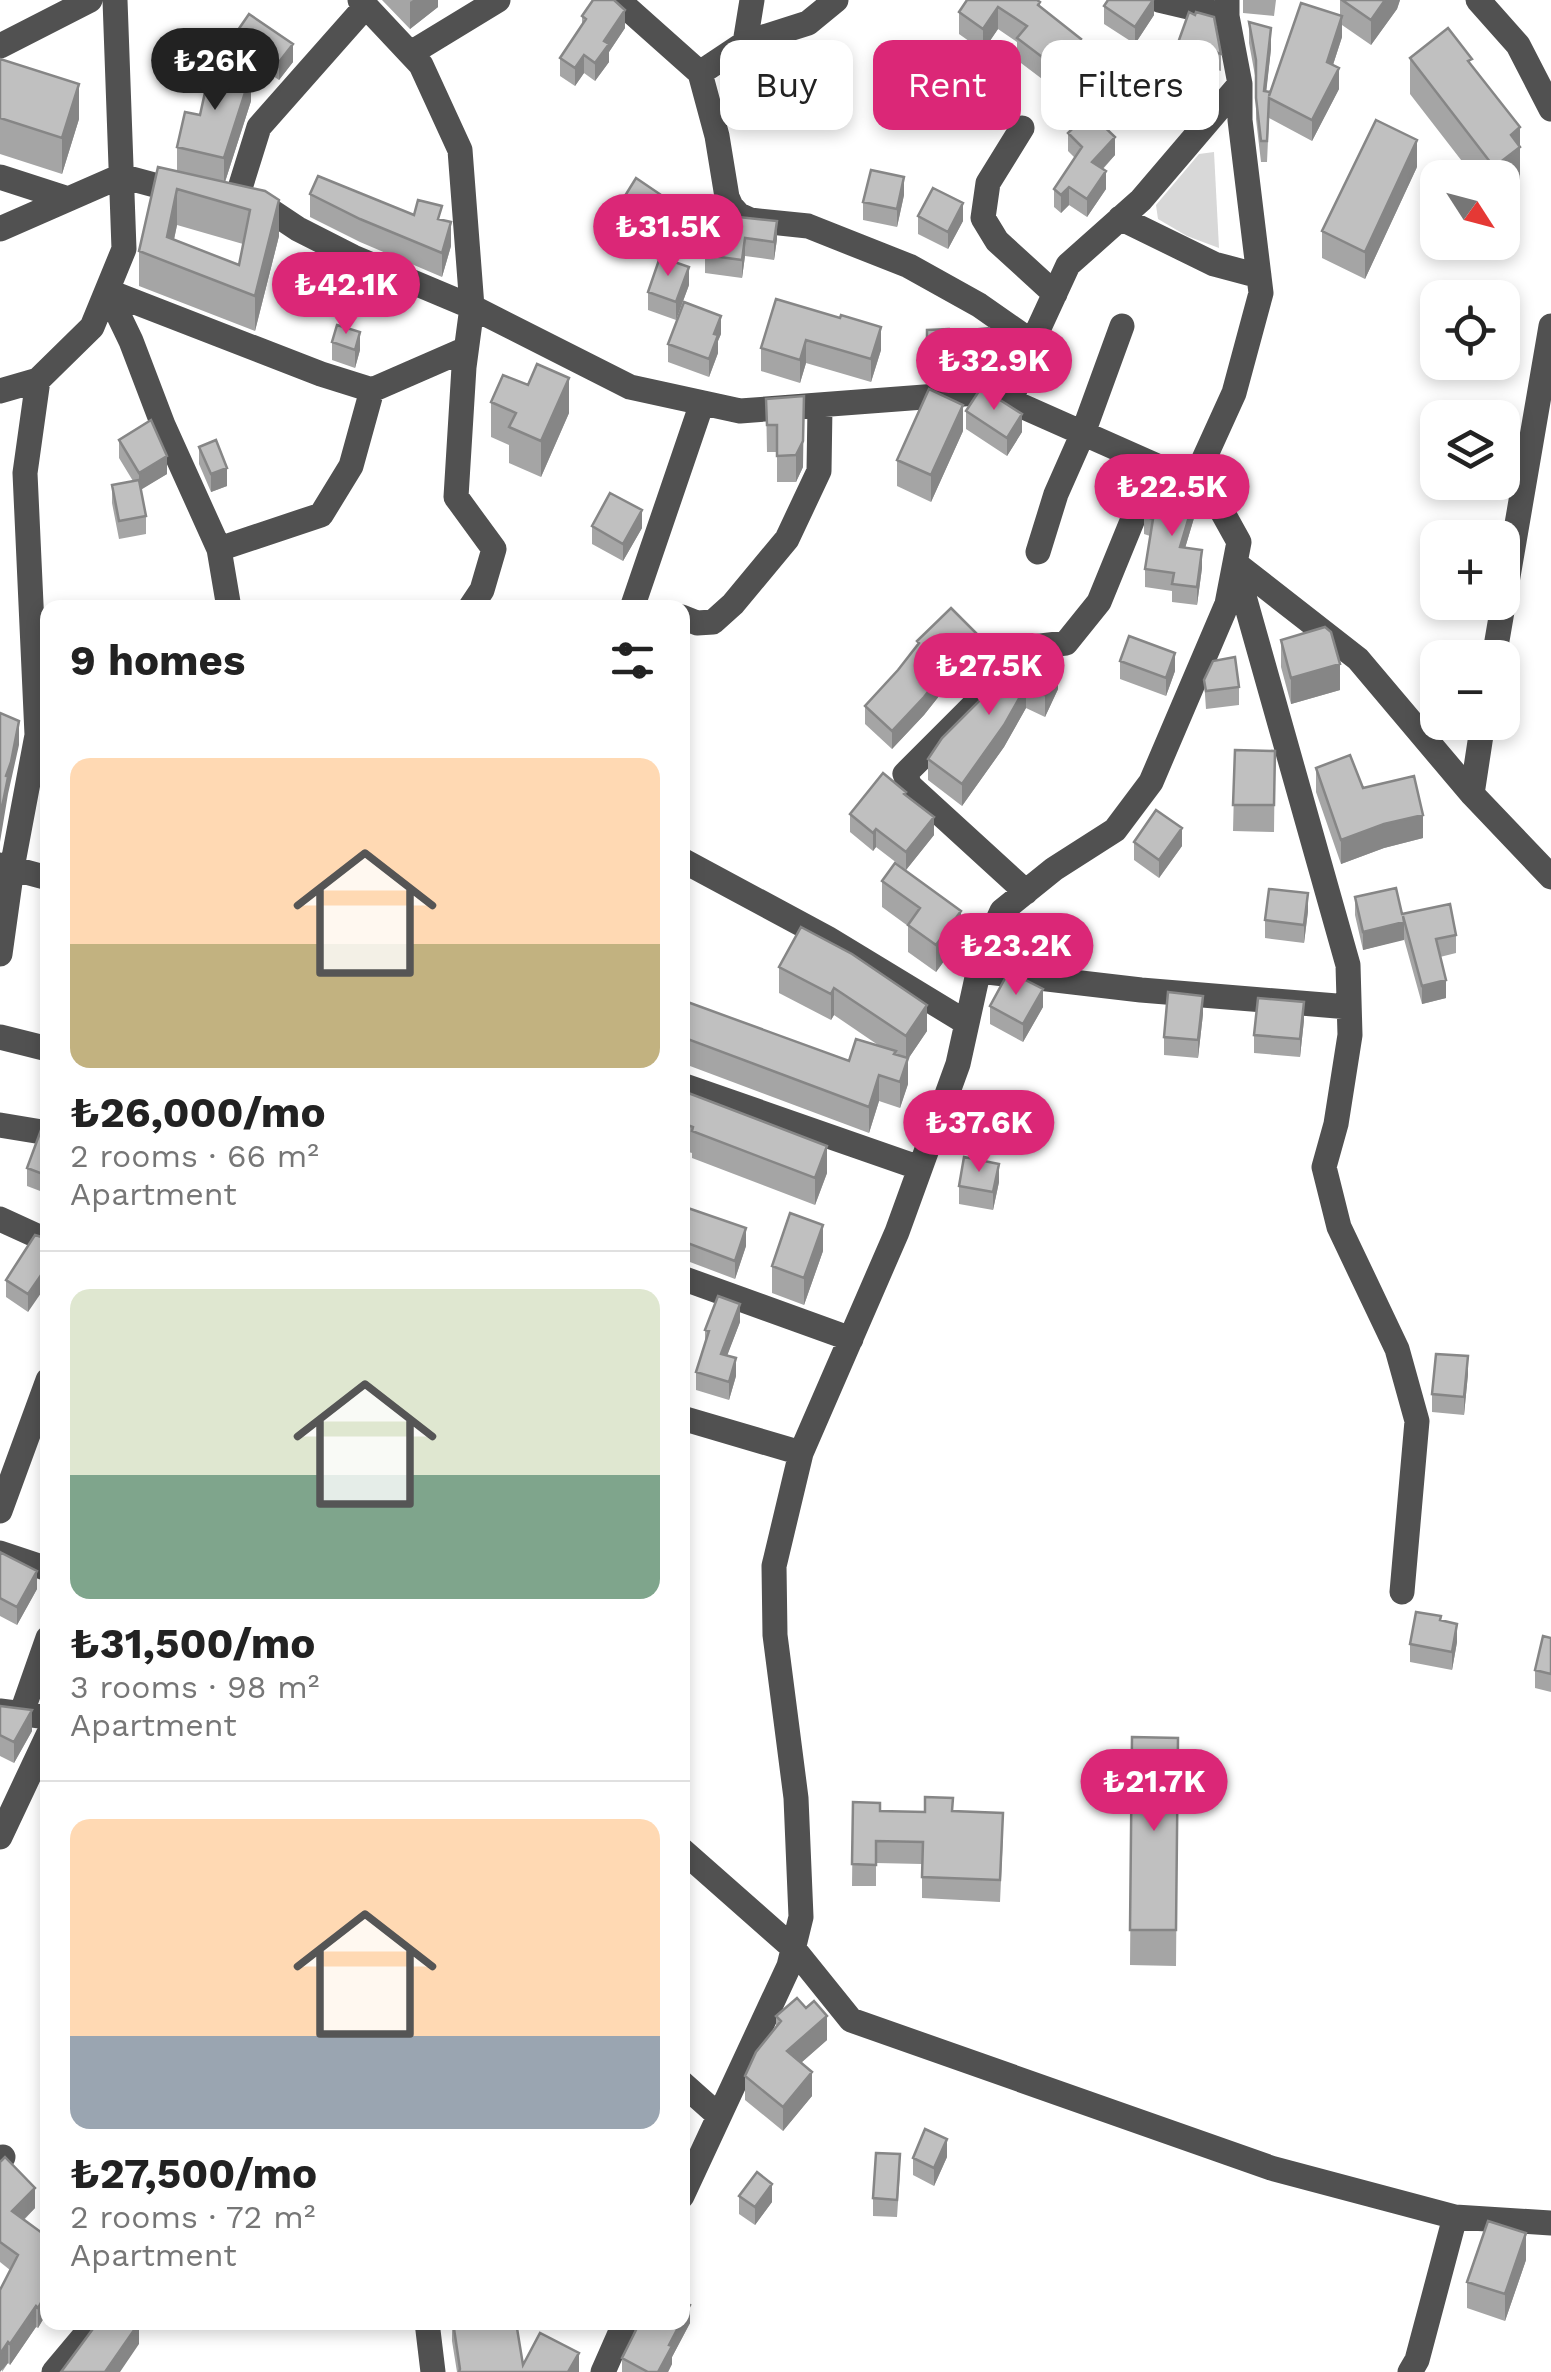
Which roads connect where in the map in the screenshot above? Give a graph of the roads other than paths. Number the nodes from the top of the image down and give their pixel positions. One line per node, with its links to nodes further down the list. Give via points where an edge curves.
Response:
1 (90, 0): 13 (street)
2 (115, 0): 20 (street)
3 (498, 0): 14 (street)
4 (618, 0): 16 (street)
5 (752, 0): 11 (street)
6 (836, 0): 12 (street, via 808,23)
7 (1159, 0): 10 (street)
8 (1478, 0): 18 (street, via 1518,44)
9 (363, 3): 14 (street); 23 (street, via 259,127)
10 (1227, 8): 17 (street)
11 (745, 40)
12 (754, 40)
13 (0, 46)
14 (412, 53): 29 (street, via 460,150)
15 (720, 60): 16 (street)
16 (700, 73): 32 (street, via 727,196 739,215 808,226 909,266)
17 (1240, 84): 24 (street); 26 (street)
18 (1551, 109)
19 (1022, 128): 28 (street, via 988,184 982,218)
20 (121, 176): 22 (street); 23 (street); 27 (street, via 124,249)
21 (0, 177): 22 (street)
22 (68, 199): 25 (street)
23 (234, 204): 29 (street, via 271,211 352,257)
24 (1120, 218): 26 (street, via 1214,264); 28 (street, via 1068,265)
25 (0, 229)
26 (1260, 276): 42 (street, via 1262,293 1234,393 1200,470)
27 (107, 291): 34 (street, via 92,327); 35 (street); 43 (street)
28 (1055, 294): 32 (street)
29 (472, 307): 33 (street); 38 (street, via 630,386)
30 (1122, 326): 40 (street)
31 (1551, 326): 50 (street)
32 (1032, 342): 37 (street)
33 (466, 349): 35 (street); 47 (street, via 456,497 494,550)
34 (38, 380): 36 (street); 51 (street, via 24,473)
35 (372, 390): 43 (street, via 351,466 322,516)
36 (0, 391)
37 (1011, 402): 39 (street, via 990,392); 40 (street)
38 (702, 403): 39 (street, via 740,411); 48 (street)
39 (820, 406): 49 (street, via 819,472 787,539 713,622)
40 (1082, 434): 41 (street); 44 (street)
41 (1155, 466): 42 (street); 61 (street, via 1099,602 1077,630 1066,643 1032,646 904,774)
42 (1211, 490): 45 (street, via 1239,542)
43 (219, 548): 46 (street)
44 (1038, 552)
45 (1235, 563): 56 (street, via 1358,660); 61 (street, via 1227,604 1150,782 1114,830); 64 (street, via 1348,964)
46 (228, 600)
47 (475, 600)
48 (634, 600)
49 (690, 620)
50 (1497, 640)
51 (40, 705)
52 (12, 725): 53 (street)
53 (40, 733)
54 (1480, 740): 56 (street)
55 (40, 741): 58 (street)
56 (1472, 794): 60 (street)
57 (690, 864): 65 (street)
58 (6, 866): 59 (street); 62 (street)
59 (40, 876)
60 (1551, 877)
61 (1026, 892): 63 (street, via 1002,911)
62 (0, 954)
63 (979, 971): 64 (street); 65 (street)
64 (1349, 1007): 82 (street, via 1350,1035 1324,1167 1339,1226 1397,1349 1417,1421)
65 (967, 1023): 71 (street)
66 (0, 1038): 67 (street)
67 (40, 1047)
68 (690, 1088): 71 (street)
69 (0, 1125): 70 (street)
70 (40, 1132)
71 (920, 1168): 75 (street)
72 (0, 1219): 73 (street)
73 (40, 1236)
74 (690, 1281): 75 (street)
75 (850, 1339): 78 (street)
76 (40, 1402): 79 (street)
77 (690, 1420): 78 (street)
78 (801, 1453): 88 (street, via 774,1566 775,1635 796,1798 801,1916)
79 (0, 1511)
80 (0, 1553): 81 (street)
81 (40, 1566)
82 (1402, 1592)
83 (40, 1662): 84 (street)
84 (23, 1713)
85 (40, 1752): 86 (street)
86 (0, 1837)
87 (690, 1857): 88 (street)
88 (793, 1948): 90 (street); 92 (street, via 851,2020 1271,2168)
89 (690, 2089): 90 (street)
90 (719, 2116): 91 (street)
91 (690, 2179)
92 (1454, 2216): 93 (street); 100 (street)
93 (1551, 2224)
94 (89, 2330): 97 (street)
95 (428, 2330): 98 (street)
96 (621, 2330): 99 (street)
97 (54, 2372)
98 (432, 2372)
99 (603, 2372)
100 (1410, 2372)

